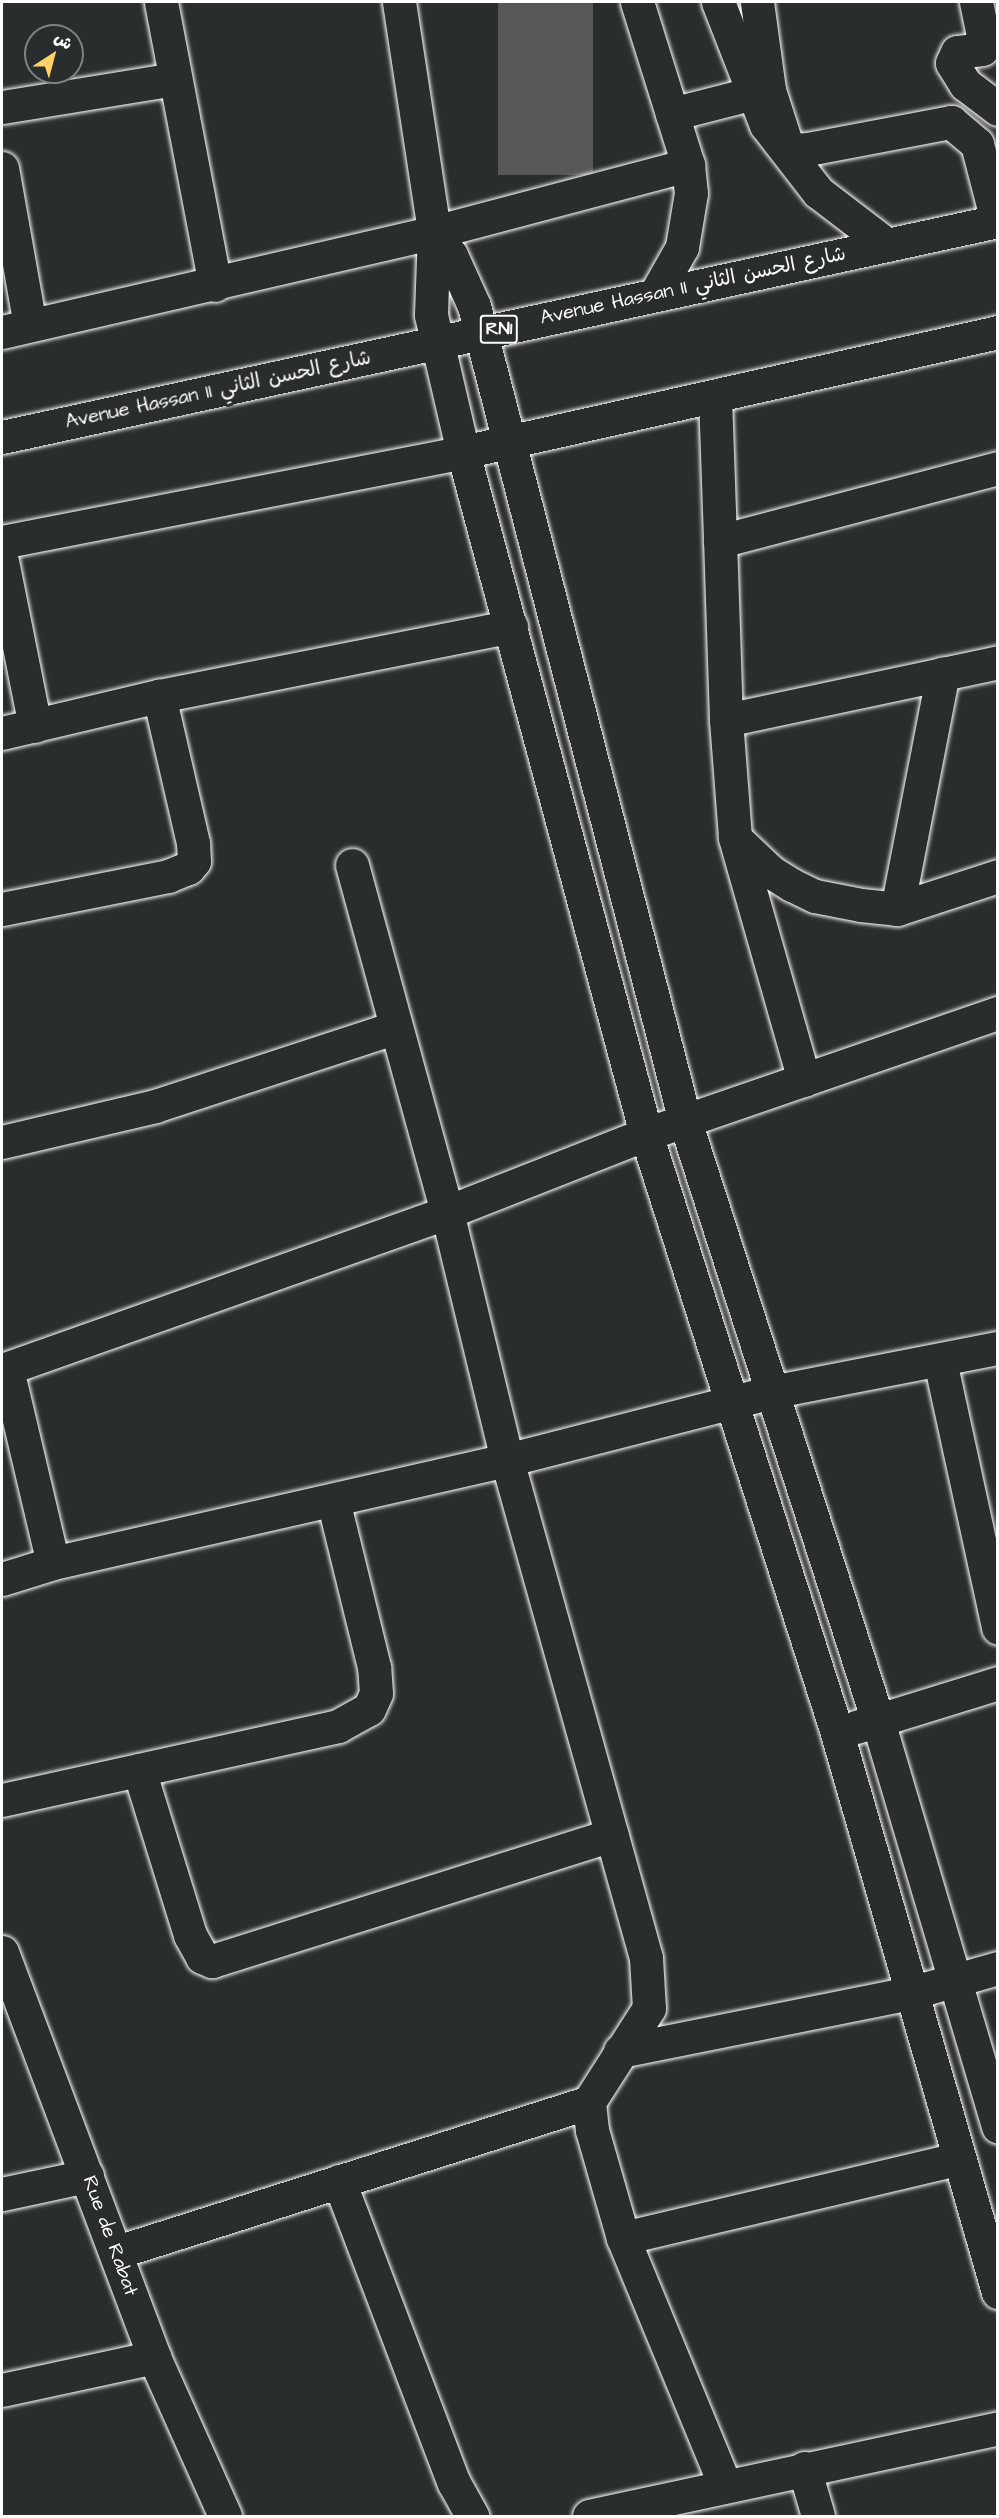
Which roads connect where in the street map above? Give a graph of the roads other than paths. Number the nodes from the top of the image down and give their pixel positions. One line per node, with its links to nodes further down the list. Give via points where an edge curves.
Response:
1 (161, 2): 7 (street)
2 (399, 2): 15 (street)
3 (637, 2): 11 (street)
4 (718, 2): 8 (street)
5 (757, 2): 14 (street, via 775,120 786,143 796,150 808,149 951,122 976,144)
6 (976, 2): 10 (street, via 985,45 982,50 957,52 952,63 965,84)
7 (174, 79): 9 (street); 17 (street)
8 (754, 93): 11 (street); 16 (street, via 766,125 818,192)
9 (2, 107)
10 (998, 109)
11 (672, 114): 12 (street)
12 (688, 165): 15 (street); 18 (street, via 688,220 682,247)
13 (2, 168): 19 (street)
14 (997, 221): 16 (street, Avenue Hassan II شارع الحسن الثاني / RN1)
15 (434, 232): 17 (street); 21 (street, via 464,280); 22 (street, via 430,288)
16 (886, 244): 18 (street, Avenue Hassan II شارع الحسن الثاني / RN1)
17 (215, 285): 19 (street)
18 (655, 295): 21 (street, Avenue Hassan II شارع الحسن الثاني / RN1)
19 (16, 329)
20 (998, 332): 23 (street)
21 (482, 333): 22 (street, Avenue Hassan II شارع الحسن الثاني / RN1); 25 (street)
22 (435, 342): 24 (street, Avenue Hassan II شارع الحسن الثاني / RN1); 26 (street)
23 (714, 396): 25 (street); 28 (street)
24 (2, 437)
25 (508, 441): 26 (street); 46 (street)
26 (463, 452): 29 (street); 31 (street)
27 (998, 468): 28 (street)
28 (720, 541): 35 (street)
29 (2, 542)
30 (2, 561): 36 (street)
31 (511, 626): 34 (street); 47 (street)
32 (998, 662): 33 (street)
33 (943, 673): 35 (street); 42 (street)
34 (159, 696): 36 (street); 41 (street, via 194,861 188,868 168,876)
35 (726, 720): 38 (street)
36 (35, 726): 37 (street)
37 (2, 733)
38 (735, 837): 42 (street, via 771,872 815,896); 45 (street)
39 (352, 865): 44 (street)
40 (998, 876): 42 (street)
41 (2, 909)
42 (897, 909)
43 (998, 1013): 45 (street)
44 (394, 1028): 48 (street, via 155,1106); 49 (street)
45 (804, 1080): 46 (street)
46 (685, 1121): 47 (street); 53 (street)
47 (646, 1134): 49 (street); 54 (street)
48 (2, 1142)
49 (447, 1212): 52 (street); 55 (street)
50 (998, 1348): 51 (street)
51 (940, 1360): 53 (street); 59 (street)
52 (4, 1370): 57 (street)
53 (771, 1392): 54 (street); 61 (street)
54 (731, 1404): 55 (street); 62 (street)
55 (507, 1460): 56 (street); 65 (street)
56 (333, 1500): 57 (street); 63 (street, via 374,1667 376,1693 369,1709 338,1726)
57 (53, 1563): 58 (street)
58 (2, 1579)
59 (998, 1628)
60 (998, 1683): 61 (street)
61 (878, 1721): 62 (street); 68 (street)
62 (837, 1733): 69 (street)
63 (140, 1770): 64 (street); 65 (street, via 190,1935 202,1957 212,1961)
64 (2, 1800)
65 (612, 1834): 70 (street, via 646,1958 650,1989 645,2018)
66 (2, 1952): 74 (street, Rue de Rabat)
67 (998, 1968): 68 (street)
68 (954, 1981): 69 (street); 72 (street)
69 (910, 1993): 70 (street); 73 (street)
70 (620, 2051): 71 (street)
71 (589, 2102): 75 (street); 77 (street, via 601,2168)
72 (998, 2127)
73 (958, 2159): 77 (street); 79 (street)
74 (87, 2176): 76 (street); 78 (street, Rue de Rabat)
75 (339, 2181): 78 (street); 86 (street, via 454,2483)
76 (2, 2194)
77 (623, 2238): 84 (street)
78 (117, 2252): 80 (street, Rue de Rabat)
79 (998, 2292)
80 (154, 2357): 81 (street); 85 (street, Rue de Rabat)
81 (2, 2390)
82 (998, 2428): 83 (street)
83 (804, 2468): 84 (street); 88 (street)
84 (725, 2486): 87 (street)
85 (225, 2517)
86 (472, 2517)
87 (589, 2517)
88 (818, 2517)

